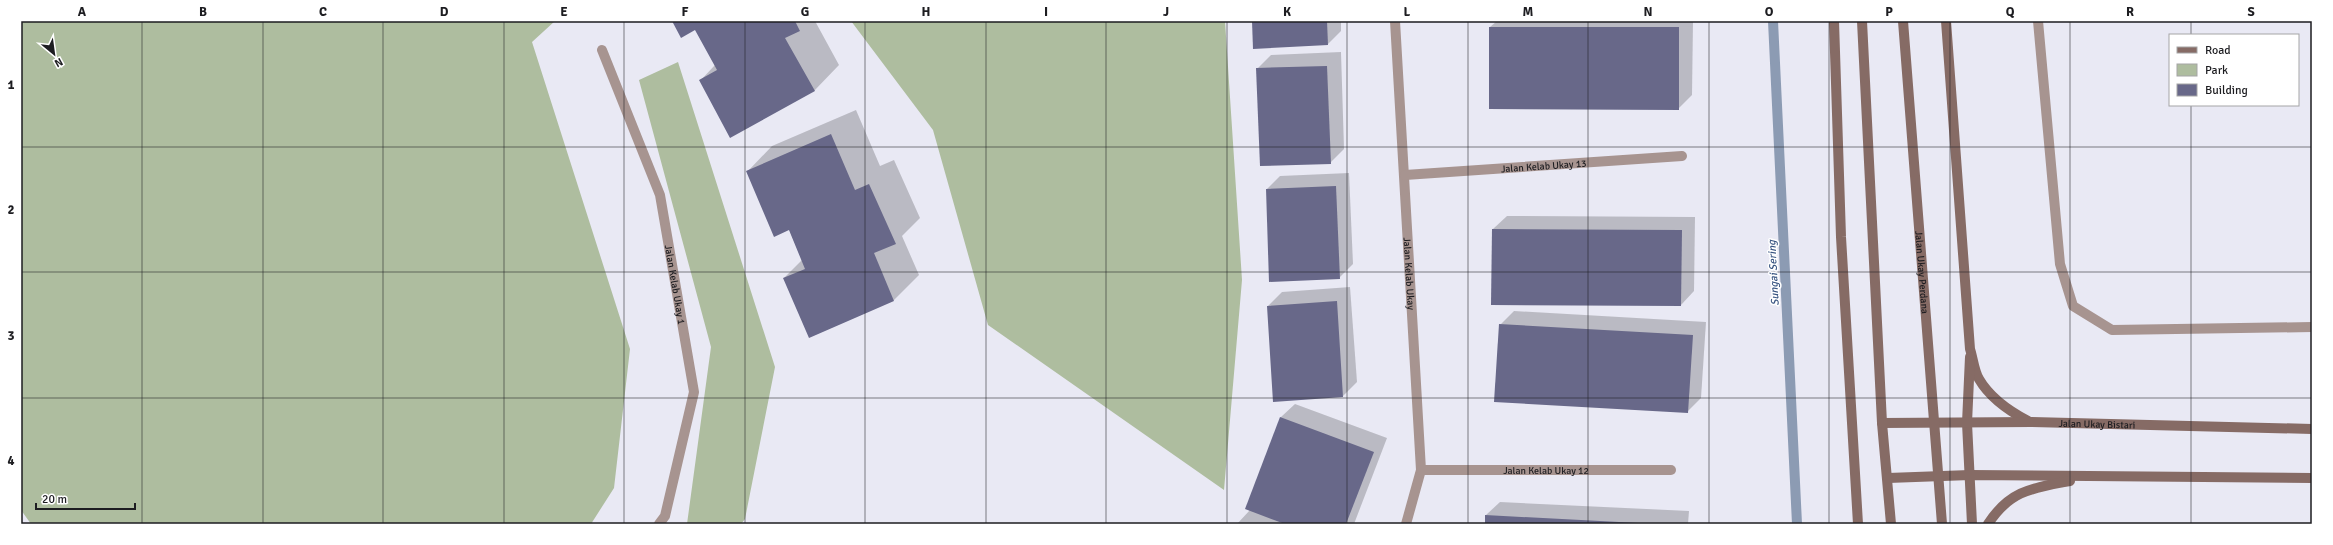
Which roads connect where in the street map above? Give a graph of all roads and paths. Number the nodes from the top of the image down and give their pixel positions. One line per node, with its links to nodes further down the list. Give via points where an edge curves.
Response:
1 (1395, 21): 9 (street, Jalan Kelab Ukay)
2 (1834, 21): 24 (street, via 1841,237)
3 (1862, 21): 12 (street)
4 (1903, 21): 26 (street, Jalan Ukay Perdana, bridge)
5 (1946, 21): 11 (street)
6 (2038, 21): 10 (street, via 2060,264 2073,306 2112,330)
7 (602, 50): 22 (street, Jalan Kelab Ukay 1, via 660,195 694,392 665,516)
8 (1682, 156): 9 (street, Jalan Kelab Ukay 13)
9 (1405, 175): 16 (street, Jalan Kelab Ukay)
10 (2312, 327)
11 (1970, 349): 13 (street, via 1978,378 1995,400 2012,413); 14 (street)
12 (1882, 422): 14 (street, Jalan Ukay Bistari); 20 (street)
13 (2031, 422): 14 (street, Jalan Ukay Bistari); 15 (street, Jalan Ukay Bistari)
14 (1968, 423): 18 (street)
15 (2312, 429)
16 (1421, 470): 17 (street, Jalan Kelab Ukay 12); 23 (street, Jalan Kelab Ukay)
17 (1671, 470)
18 (1970, 475): 19 (street); 20 (street); 27 (street)
19 (2092, 476): 21 (street); 28 (street, via 2026,489 2009,500 1994,514)
20 (1888, 478): 25 (street)
21 (2312, 478)
22 (659, 524)
23 (1406, 524)
24 (1858, 524)
25 (1891, 524)
26 (1942, 524)
27 (1972, 524)
28 (1988, 524)

